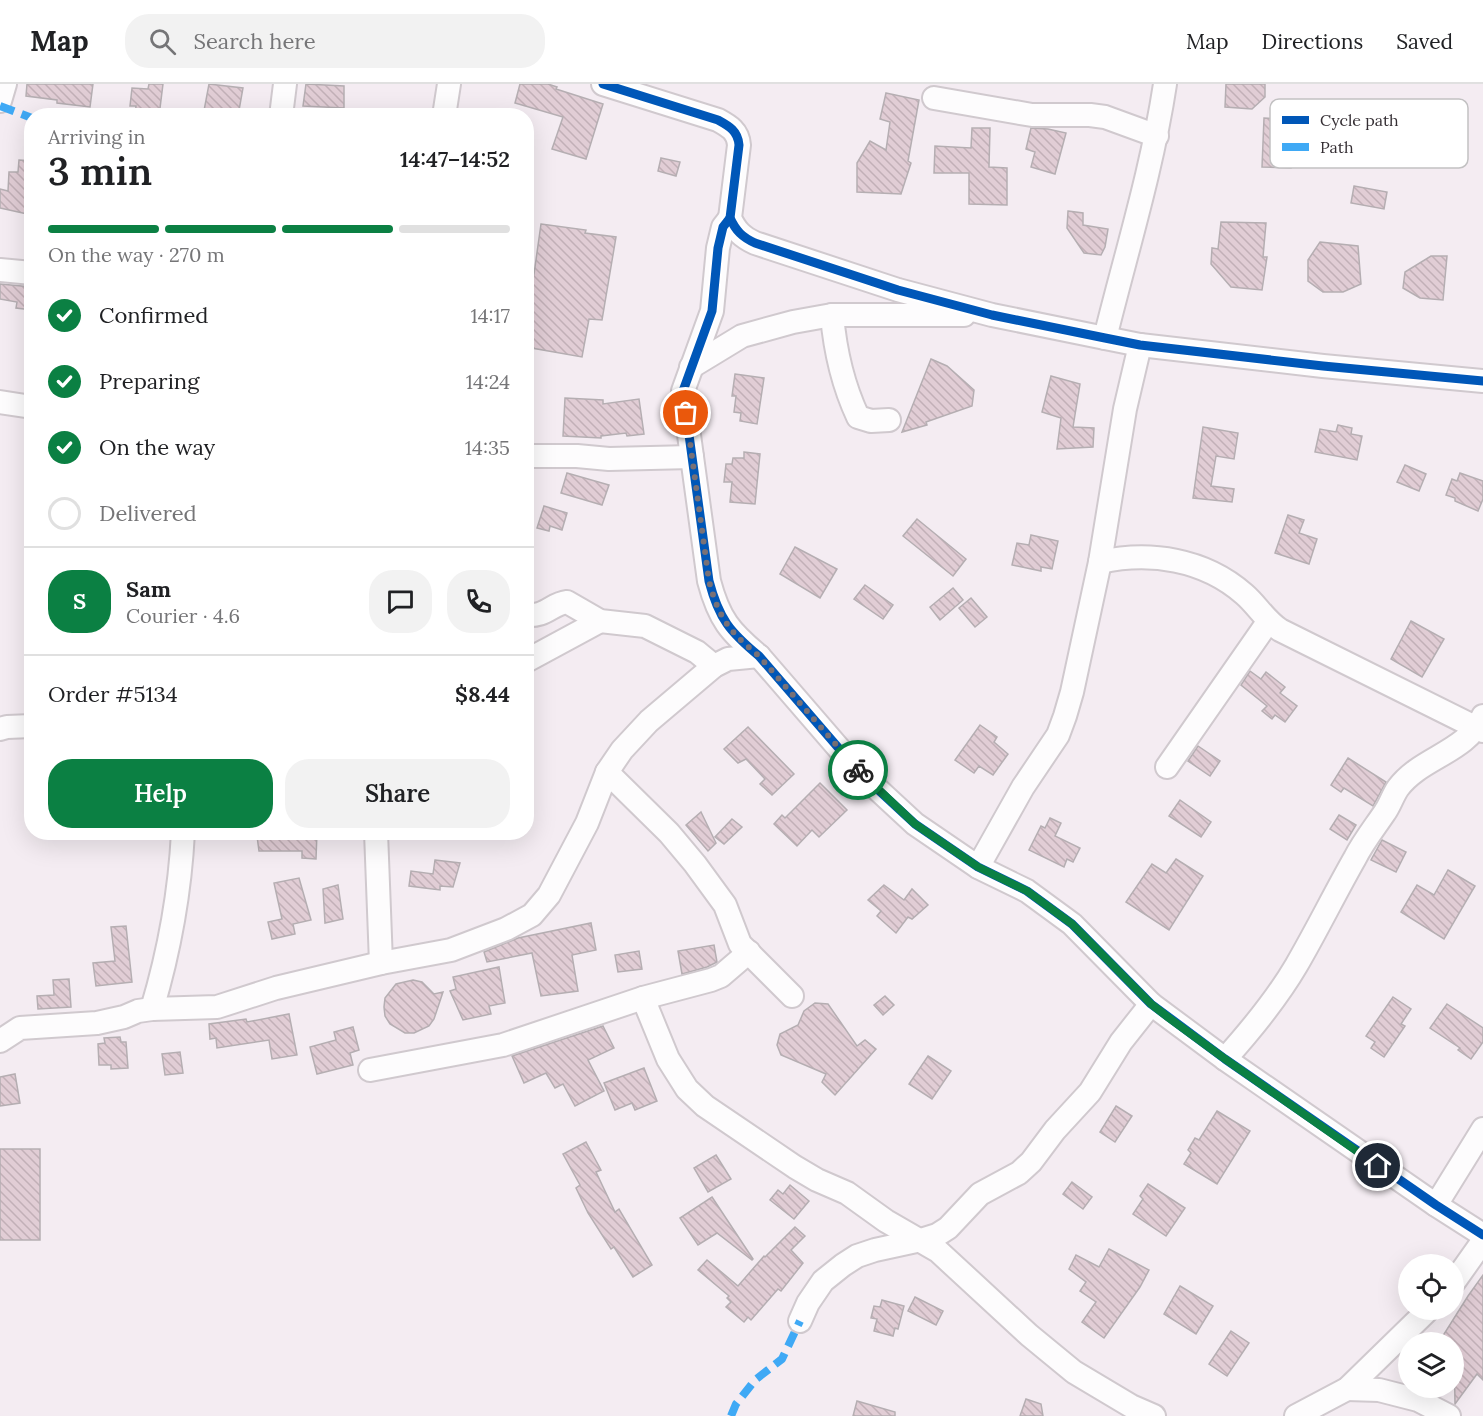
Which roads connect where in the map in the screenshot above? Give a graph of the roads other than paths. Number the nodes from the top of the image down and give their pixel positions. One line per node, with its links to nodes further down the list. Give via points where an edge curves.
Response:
1 (5, 84): 8 (street)
2 (285, 84): 9 (street)
3 (449, 84): 10 (street)
4 (603, 84): 6 (street)
5 (1165, 84): 11 (street)
6 (654, 91): 12 (street, via 718,120 738,136)
7 (934, 98): 11 (street, via 1032,115 1105,117)
8 (0, 101)
9 (282, 108)
10 (445, 108)
11 (1157, 136): 17 (street)
12 (730, 218): 16 (street, via 742,237 755,243 898,290); 19 (street, via 723,227 718,248 712,311)
13 (0, 270): 14 (street)
14 (24, 272)
15 (832, 315): 16 (street); 19 (street, via 742,336); 23 (street, via 843,374 858,417)
16 (992, 315): 17 (street)
17 (1105, 338): 18 (street)
18 (1140, 345): 20 (street); 26 (street, via 1125,409)
19 (691, 367): 25 (street, via 682,390)
20 (1483, 381)
21 (0, 402): 22 (street)
22 (24, 406)
23 (890, 420)
24 (534, 456): 25 (street)
25 (692, 457): 30 (street, via 714,601 726,624)
26 (1100, 562): 29 (street, via 1147,556 1202,569 1245,595); 40 (street, via 1072,692 1058,735)
27 (534, 614): 28 (street, via 546,613 567,602)
28 (600, 621): 31 (street); 32 (street, via 645,626 697,652)
29 (1268, 622): 33 (street); 36 (street)
30 (759, 656): 32 (street, via 728,659); 40 (street, via 861,774 915,824)
31 (534, 657)
32 (714, 666): 37 (street, via 649,721)
33 (1481, 725): 48 (street, via 1465,741 1410,775 1397,789 1356,855 1296,967 1252,1030)
34 (24, 726): 35 (street)
35 (0, 729)
36 (1167, 767)
37 (607, 772): 41 (street, via 695,864 725,906 740,944); 42 (street, via 559,878 532,915 451,950)
38 (182, 840): 46 (street, via 163,974)
39 (376, 840): 42 (street)
40 (978, 867): 45 (street, via 1027,891 1072,924)
41 (749, 952): 43 (street); 44 (street, via 721,976)
42 (381, 963): 46 (street, via 276,988 217,1007)
43 (792, 996)
44 (643, 998): 49 (street, via 503,1045); 53 (street, via 668,1059 687,1089 705,1106 795,1167 846,1193)
45 (1151, 1004): 48 (street); 53 (street, via 1121,1042 1090,1092 1031,1162 980,1194 948,1228)
46 (152, 1009): 47 (street, via 97,1023 20,1028)
47 (0, 1041)
48 (1225, 1059): 51 (street)
49 (370, 1070)
50 (1483, 1129): 51 (street)
51 (1436, 1206): 52 (street)
52 (1483, 1235)
53 (921, 1240): 57 (street, via 875,1250 843,1265 823,1281); 59 (street, via 1074,1372)
54 (1483, 1241): 55 (street)
55 (1464, 1268)
56 (1418, 1320): 58 (street)
57 (800, 1321)
58 (1347, 1389): 60 (street); 61 (street, via 1379,1390 1418,1400)
59 (1154, 1416)
60 (1296, 1416)
61 (1449, 1416)

